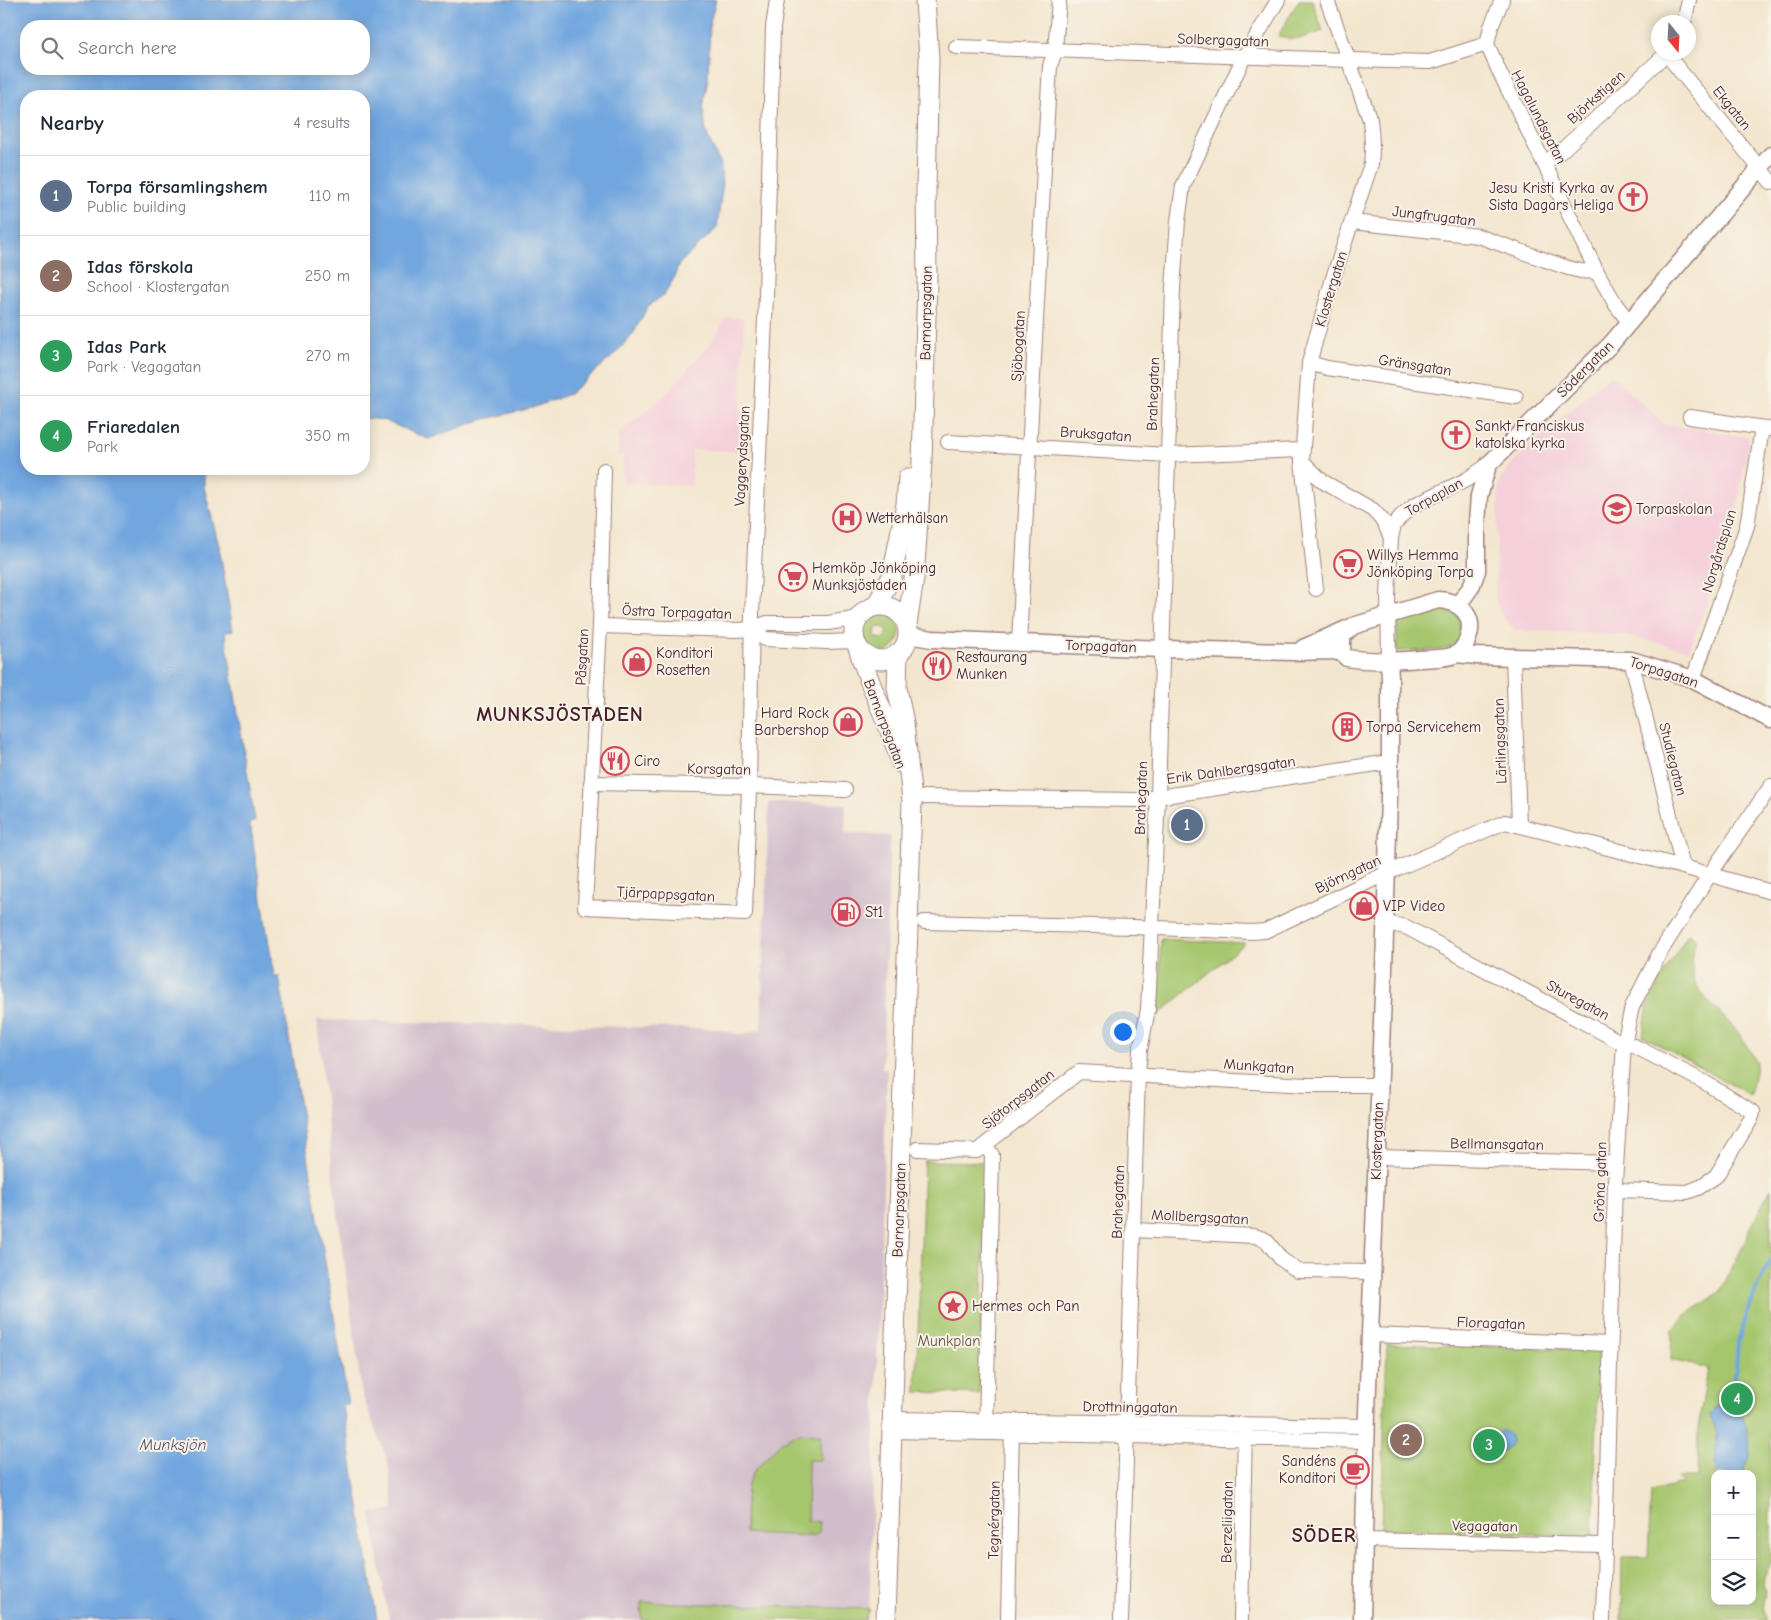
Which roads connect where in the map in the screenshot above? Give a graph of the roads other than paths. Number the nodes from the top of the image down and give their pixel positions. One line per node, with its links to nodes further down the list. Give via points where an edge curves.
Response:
1 (777, 0): 42 (street, Vaggerydsgatan, via 773,28)
2 (917, 0): 37 (main road, Barnarpsgatan, via 920,58 911,442 906,504 892,576)
3 (925, 0): 43 (main road, Barnarpsgatan, via 929,58 928,279 922,456 914,579)
4 (1059, 0): 12 (street, Sjöbogatan)
5 (1278, 0): 13 (street, Brahegatan)
6 (1327, 0): 14 (street, Klostergatan)
7 (1502, 0): 10 (street)
8 (1689, 0): 9 (street)
9 (1686, 15)
10 (1487, 44): 14 (street, Solbergagatan, via 1430,62); 18 (street, Hagalundsgatan)
11 (956, 47): 12 (street, Solbergagatan)
12 (1054, 51): 13 (street, Solbergagatan); 29 (street, Sjöbogatan, via 1050,66 1040,229)
13 (1244, 57): 14 (street, Solbergagatan); 31 (street, Brahegatan, via 1183,186 1173,288)
14 (1350, 60): 21 (street, Klostergatan, via 1373,139 1371,164)
15 (1661, 60): 18 (street, Björkstigen, via 1560,152)
16 (1673, 60): 19 (street, Ekgatan)
17 (1771, 155): 19 (street, Södergatan)
18 (1544, 162): 22 (street, Hagalundsgatan)
19 (1761, 169): 20 (street, Ekgatan); 23 (street, Södergatan)
20 (1771, 182)
21 (1352, 222): 22 (street, Jungfrugatan, via 1478,236 1568,268); 24 (street, Klostergatan)
22 (1597, 272): 23 (street, Hagalundsgatan)
23 (1630, 322): 32 (street, Södergatan)
24 (1309, 363): 25 (street, Gränsgatan); 30 (street, Klostergatan)
25 (1516, 397)
26 (1690, 417): 27 (street)
27 (1767, 428): 56 (street, Norgårdsplan, via 1747,526)
28 (948, 442): 29 (street, Bruksgatan)
29 (1030, 446): 31 (street, Bruksgatan); 45 (street, Sjöbogatan)
30 (1302, 455): 31 (street, Bruksgatan); 34 (street, via 1322,481 1373,510 1384,522); 35 (street, Klostergatan)
31 (1168, 456): 47 (street, Brahegatan)
32 (1488, 464): 34 (street, Torpaplan, via 1466,480 1414,505 1394,525); 36 (street, via 1477,523 1477,571 1471,587)
33 (604, 470): 40 (street, Påsgatan)
34 (1391, 538): 38 (street, Torpaplan)
35 (1316, 588)
36 (1458, 605): 38 (street, via 1449,600 1438,600); 44 (street, via 1468,615 1471,626)
37 (876, 606): 39 (main road); 43 (main road, via 895,610 902,616)
38 (1388, 615): 41 (street); 55 (street, Torpaplan)
39 (858, 618): 42 (street, Östra Torpagatan, via 828,623 767,623); 46 (main road, via 854,629)
40 (600, 626): 42 (street, Östra Torpagatan); 59 (street, Påsgatan)
41 (1353, 626): 48 (street, Torpagatan); 49 (street, via 1342,636)
42 (752, 629): 46 (street, Östra Torpagatan, via 765,639); 60 (street, Vaggerydsgatan)
43 (907, 630): 45 (street, Torpagatan, via 932,639); 50 (main road, via 905,646)
44 (1468, 638): 51 (street); 52 (street)
45 (1019, 643): 47 (street, Torpagatan)
46 (856, 644): 50 (main road, via 864,654 877,660); 64 (main road, Barnarpsgatan)
47 (1162, 649): 48 (street, Torpagatan); 63 (street, Brahegatan)
48 (1294, 652): 49 (street, Torpagatan)
49 (1342, 653): 55 (street, via 1347,658)
50 (898, 654): 64 (main road, Barnarpsgatan, via 897,688)
51 (1456, 654): 52 (street, Torpagatan); 55 (street, via 1442,658)
52 (1488, 656): 53 (street, Torpagatan)
53 (1513, 656): 54 (street, Torpagatan); 65 (street, Lärlingsgatan)
54 (1631, 660): 56 (street, Torpagatan); 66 (street, Studiegatan)
55 (1388, 661): 58 (street, Klostergatan)
56 (1693, 679): 57 (street, Torpagatan)
57 (1771, 720)
58 (1390, 762): 63 (street, Erik Dahlbergsgatan); 67 (street, Klostergatan)
59 (591, 783): 60 (street, Korsgatan); 70 (street, Påsgatan)
60 (749, 786): 62 (street, Korsgatan); 71 (street, Vaggerydsgatan)
61 (1771, 786): 68 (street, Gröna gatan)
62 (845, 790)
63 (1158, 797): 64 (street, Erik Dahlbergsgatan, via 1138,800); 74 (street, Brahegatan)
64 (919, 799): 87 (main road, Barnarpsgatan)
65 (1519, 825): 66 (street, Björngatan); 67 (street, Björngatan, via 1505,822)
66 (1683, 867): 68 (street, Björngatan)
67 (1387, 873): 73 (street, Klostergatan); 74 (street, Björngatan, via 1265,931)
68 (1710, 874): 69 (street, Björngatan); 75 (street, Gröna gatan, via 1659,954 1632,1007)
69 (1771, 892)
70 (586, 907): 71 (street, Tjärpappsgatan)
71 (745, 914)
72 (924, 922): 74 (street, Björngatan)
73 (1385, 923): 75 (street, Sturegatan, via 1406,927); 77 (street, Klostergatan)
74 (1152, 927): 76 (street, Brahegatan, via 1148,1009)
75 (1624, 1044): 81 (street, Gröna gatan); 82 (street, Sturegatan, via 1704,1082 1752,1116 1716,1176 1698,1188 1687,1192)
76 (1138, 1074): 77 (street, Munkgatan, via 1306,1085); 78 (street, Sjötorpsgatan, via 1079,1072); 83 (street, Brahegatan)
77 (1379, 1086): 80 (street, Klostergatan)
78 (986, 1145): 79 (street, Sjötorpsgatan, via 976,1152); 88 (street, via 992,1155)
79 (917, 1149)
80 (1376, 1157): 81 (street, Bellmansgatan); 84 (street, Klostergatan)
81 (1616, 1163): 82 (street, Gröna gatan)
82 (1616, 1190): 86 (street, Gröna gatan)
83 (1134, 1230): 84 (street, Mollbergsgatan, via 1255,1236 1266,1240 1281,1259 1298,1270); 90 (street, Brahegatan)
84 (1372, 1272): 85 (street, Klostergatan)
85 (1370, 1335): 86 (street, Floragatan); 92 (street, Klostergatan)
86 (1609, 1344): 94 (street, Gröna gatan)
87 (893, 1425): 88 (street, Drottninggatan); 95 (main road, Barnarpsgatan)
88 (986, 1427): 89 (street, Drottninggatan)
89 (1012, 1428): 90 (street, Drottninggatan); 96 (street, Tegnérgatan)
90 (1127, 1429): 91 (street, Drottninggatan); 97 (street, Brahegatan)
91 (1245, 1431): 92 (street, Drottninggatan); 98 (street, Berzeliigatan)
92 (1367, 1434): 93 (street, Klostergatan)
93 (1364, 1540): 94 (street, Vegagatan); 99 (street, Klostergatan)
94 (1605, 1545): 100 (street, Gröna gatan)
95 (886, 1620)
96 (1008, 1620)
97 (1120, 1620)
98 (1241, 1620)
99 (1362, 1620)
100 (1603, 1620)

